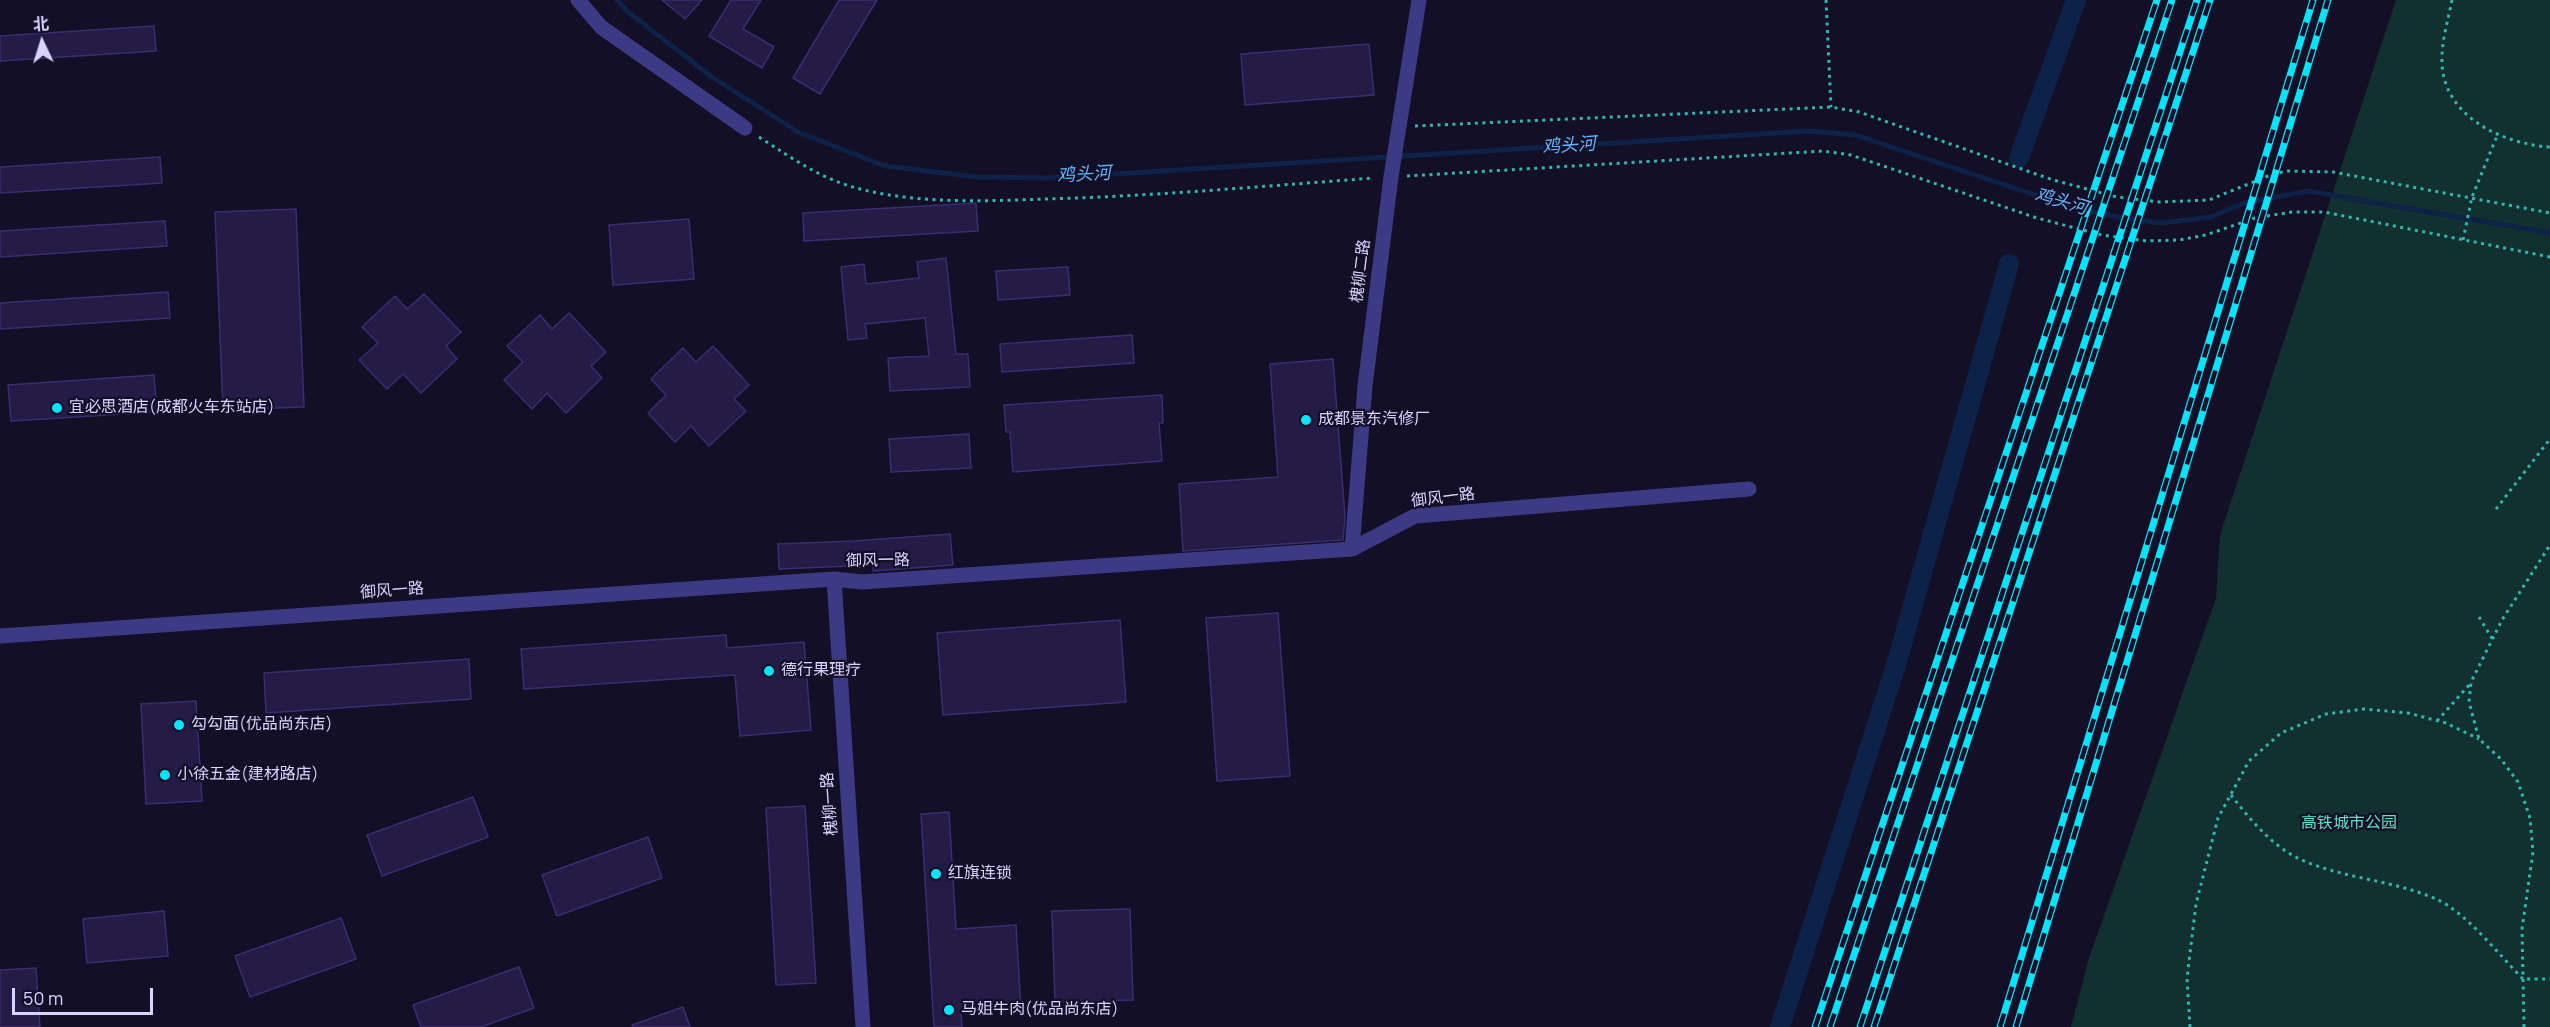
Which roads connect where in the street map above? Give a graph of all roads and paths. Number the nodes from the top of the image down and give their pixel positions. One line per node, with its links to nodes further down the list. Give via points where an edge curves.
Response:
1 (578, 0): 7 (street, via 601,27)
2 (1419, 0): 6 (street, 槐柳二路)
3 (1826, 0): 5 (path)
4 (2452, 0): 8 (path, via 2442,46 2442,67 2452,97 2471,118)
5 (1831, 107): 6 (path); 11 (path, via 1858,112 2053,180 2128,198 2177,203 2209,200 2286,171 2362,176)
6 (1398, 127): 10 (street, 槐柳二路)
7 (745, 128): 10 (path, via 817,174 865,190 927,199 1107,197)
8 (2497, 136): 9 (path, via 2528,146); 11 (path)
9 (2550, 147)
10 (1390, 177): 13 (path, via 1838,152 2037,218 2102,235 2146,241 2179,240 2255,218 2292,212 2324,213); 19 (street, 槐柳二路, via 1365,386)
11 (2472, 197): 12 (path); 13 (path)
12 (2550, 213)
13 (2463, 240): 14 (path)
14 (2550, 257)
15 (2550, 439): 17 (path)
16 (1749, 489): 19 (street, 御风一路, via 1415,516)
17 (2496, 509)
18 (2550, 545): 23 (path)
19 (1352, 549): 20 (street, 御风一路, via 862,582)
20 (834, 579): 22 (street, 御风一路); 30 (street, 槐柳一路)
21 (2479, 617): 23 (path)
22 (0, 636)
23 (2493, 640): 24 (path)
24 (2471, 682): 25 (path); 26 (path, via 2469,702)
25 (2437, 720): 26 (path); 27 (path, via 2364,709 2326,714 2281,733 2249,761)
26 (2479, 739): 28 (path, via 2518,782 2530,818 2533,852 2522,929)
27 (2230, 795): 28 (path, via 2256,826 2307,863 2396,885 2438,900 2472,926); 31 (path, via 2218,818 2196,904 2187,978)
28 (2523, 979): 29 (path); 32 (path)
29 (2550, 979)
30 (863, 1027)
31 (2190, 1027)
32 (2524, 1027)

